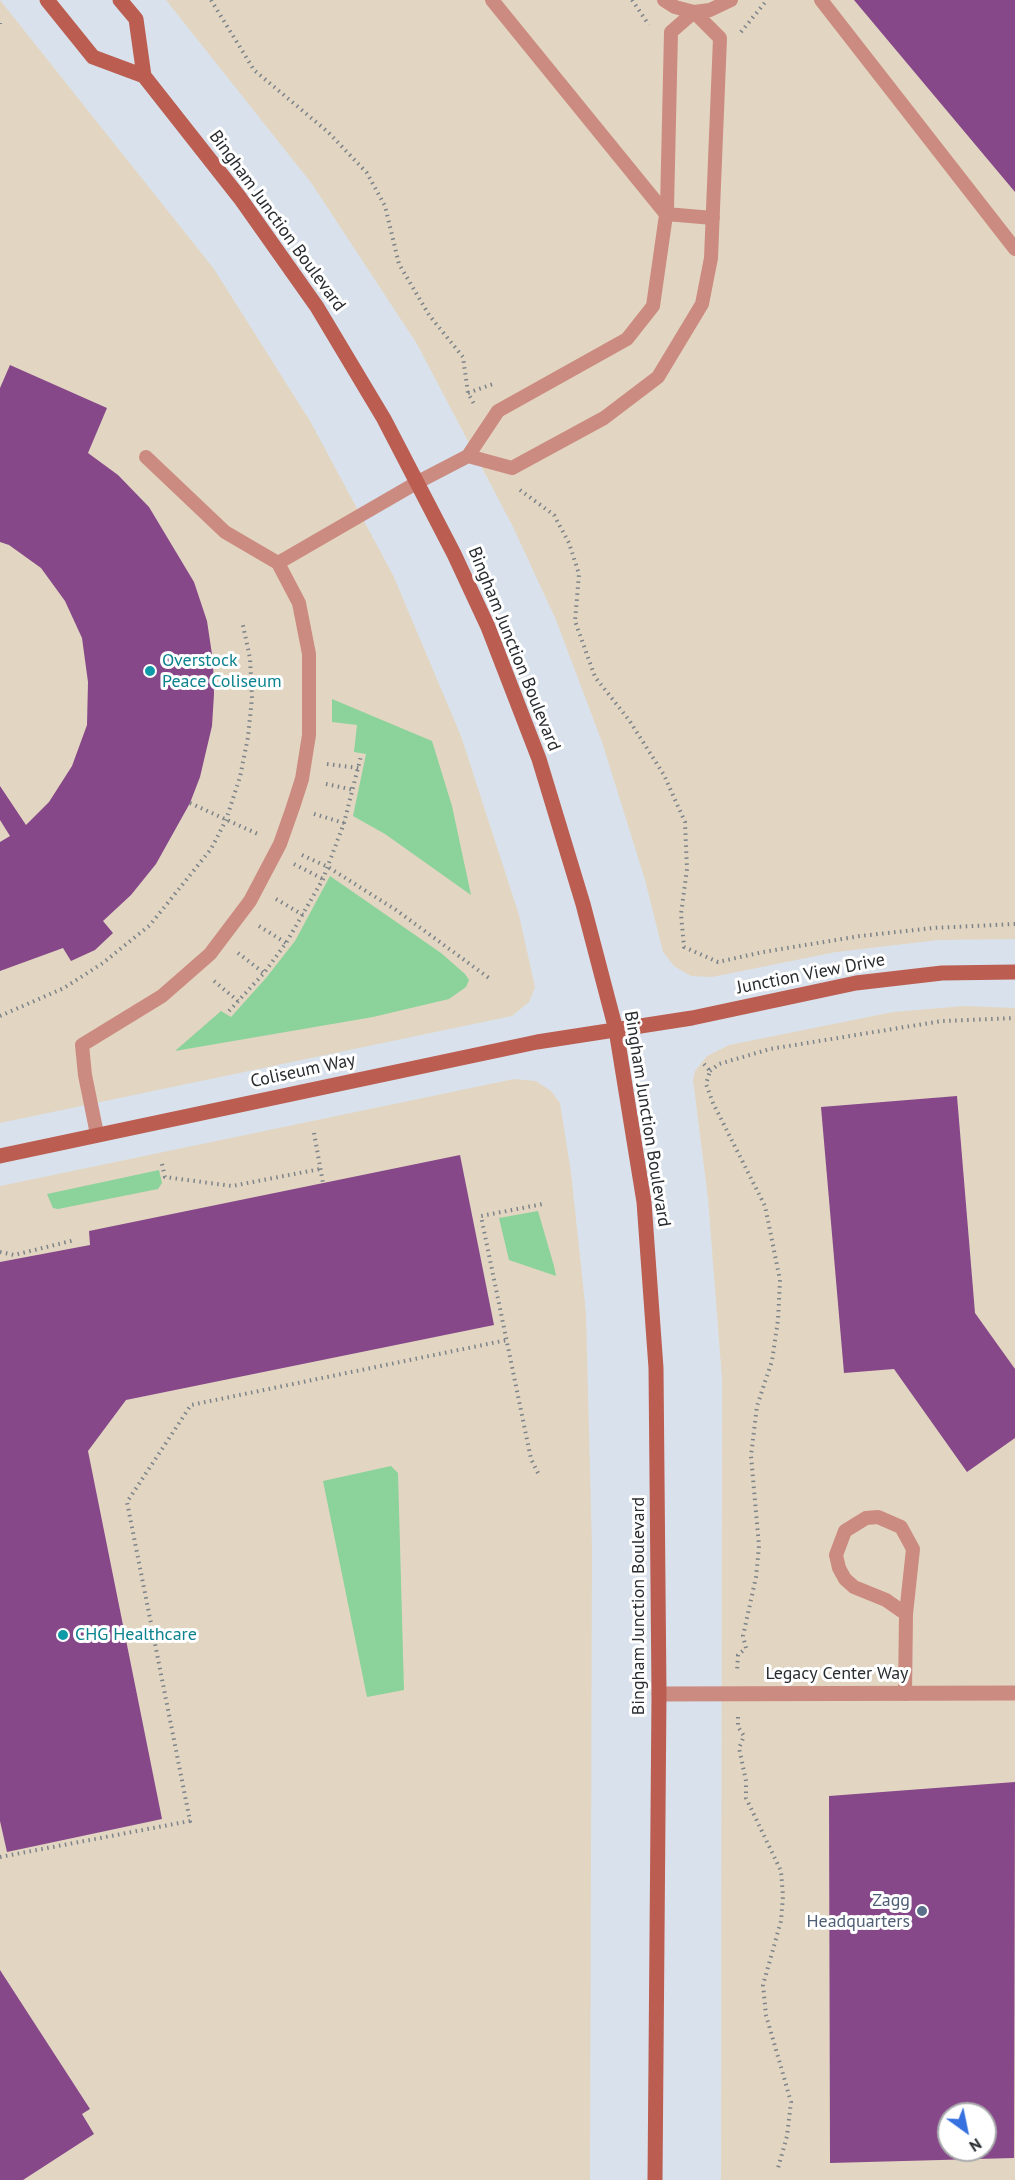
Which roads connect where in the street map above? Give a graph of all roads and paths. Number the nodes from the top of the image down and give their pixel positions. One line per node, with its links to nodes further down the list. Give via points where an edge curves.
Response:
1 (47, 0): 11 (main road, via 93,57)
2 (120, 0): 11 (main road, Bingham Junction Boulevard, via 136,20)
3 (211, 0): 15 (path, via 254,70 327,132 367,173 386,206 399,264 429,315 463,357 468,393)
4 (492, 0): 12 (lane)
5 (632, 0): 10 (path)
6 (664, 0): 9 (lane)
7 (731, 0): 9 (lane, via 710,10)
8 (821, 0): 14 (lane)
9 (694, 12): 12 (lane, via 671,32); 13 (lane, via 720,38)
10 (651, 28)
11 (144, 76): 18 (main road, Bingham Junction Boulevard, via 281,254 351,362)
12 (666, 214): 13 (lane); 16 (lane, via 653,306 627,339 498,411)
13 (713, 219): 16 (lane, via 711,258 702,304 658,377 604,417 512,468)
14 (1015, 249)
15 (496, 382)
16 (468, 456): 18 (lane)
17 (146, 457): 20 (lane, via 225,532)
18 (418, 482): 20 (lane); 44 (main road, Bingham Junction Boulevard, via 488,627 539,759 584,904)
19 (520, 490): 33 (path, via 554,515 569,543 579,574 575,621 595,677 629,720 664,775 685,822 687,869 681,914 684,947 718,962 870,935 933,927)
20 (278, 563): 23 (lane, via 299,603 309,654 311,708)
21 (242, 621): 26 (path, via 250,658 252,698 240,777)
22 (361, 756): 24 (path)
23 (306, 760): 24 (path); 27 (lane)
24 (359, 768): 28 (path)
25 (190, 803): 26 (path)
26 (226, 820): 27 (path); 42 (path, via 211,849 150,925 64,988)
27 (277, 850): 28 (path); 29 (path); 30 (lane)
28 (328, 867): 29 (path); 39 (path, via 396,910)
29 (323, 879): 32 (path)
30 (258, 888): 31 (lane); 32 (path)
31 (241, 914): 34 (lane); 35 (path)
32 (303, 915): 35 (path)
33 (1015, 924)
34 (221, 940): 36 (lane); 38 (path)
35 (286, 943): 38 (path)
36 (197, 967): 40 (path); 48 (lane, via 145,1008 82,1045)
37 (1015, 972): 44 (main road, Junction View Drive, via 942,973 856,982 692,1018)
38 (264, 973): 40 (path)
39 (489, 978)
40 (238, 1002): 41 (path)
41 (229, 1011)
42 (0, 1016)
43 (1015, 1018): 46 (path, via 942,1021 770,1049 718,1064)
44 (616, 1030): 48 (main road, Coliseum Way, via 537,1042); 59 (main road, Bingham Junction Boulevard, via 644,1202 653,1316)
45 (704, 1064): 46 (path)
46 (710, 1071): 60 (path, via 706,1084 712,1103 765,1206 780,1280 772,1360 757,1406 751,1456 759,1546 743,1636 746,1648 738,1655)
47 (314, 1133): 51 (path)
48 (97, 1134): 49 (main road, Coliseum Way)
49 (0, 1156)
50 (162, 1164): 51 (path, via 165,1177 232,1186)
51 (320, 1169): 52 (path)
52 (323, 1183)
53 (543, 1204): 56 (path, via 481,1216)
54 (75, 1240): 55 (path, via 14,1255)
55 (0, 1252)
56 (507, 1340): 57 (path, via 531,1459); 63 (path, via 191,1405 127,1502 190,1821)
57 (538, 1473)
58 (906, 1614): 58 (lane, via 914,1561 909,1537 901,1527 878,1517 854,1523 842,1537 836,1555 838,1568 854,1587 886,1600); 61 (lane)
59 (659, 1694): 60 (street, Legacy Center Way); 65 (main road, Bingham Junction Boulevard)
60 (737, 1694): 61 (street, Legacy Center Way); 64 (path, via 738,1727 744,1736 739,1748 746,1798 781,1871 780,1921 763,1985 766,2015 791,2102)
61 (906, 1694): 62 (street, Legacy Center Way)
62 (1015, 1694)
63 (0, 1857)
64 (778, 2168)
65 (655, 2180)

